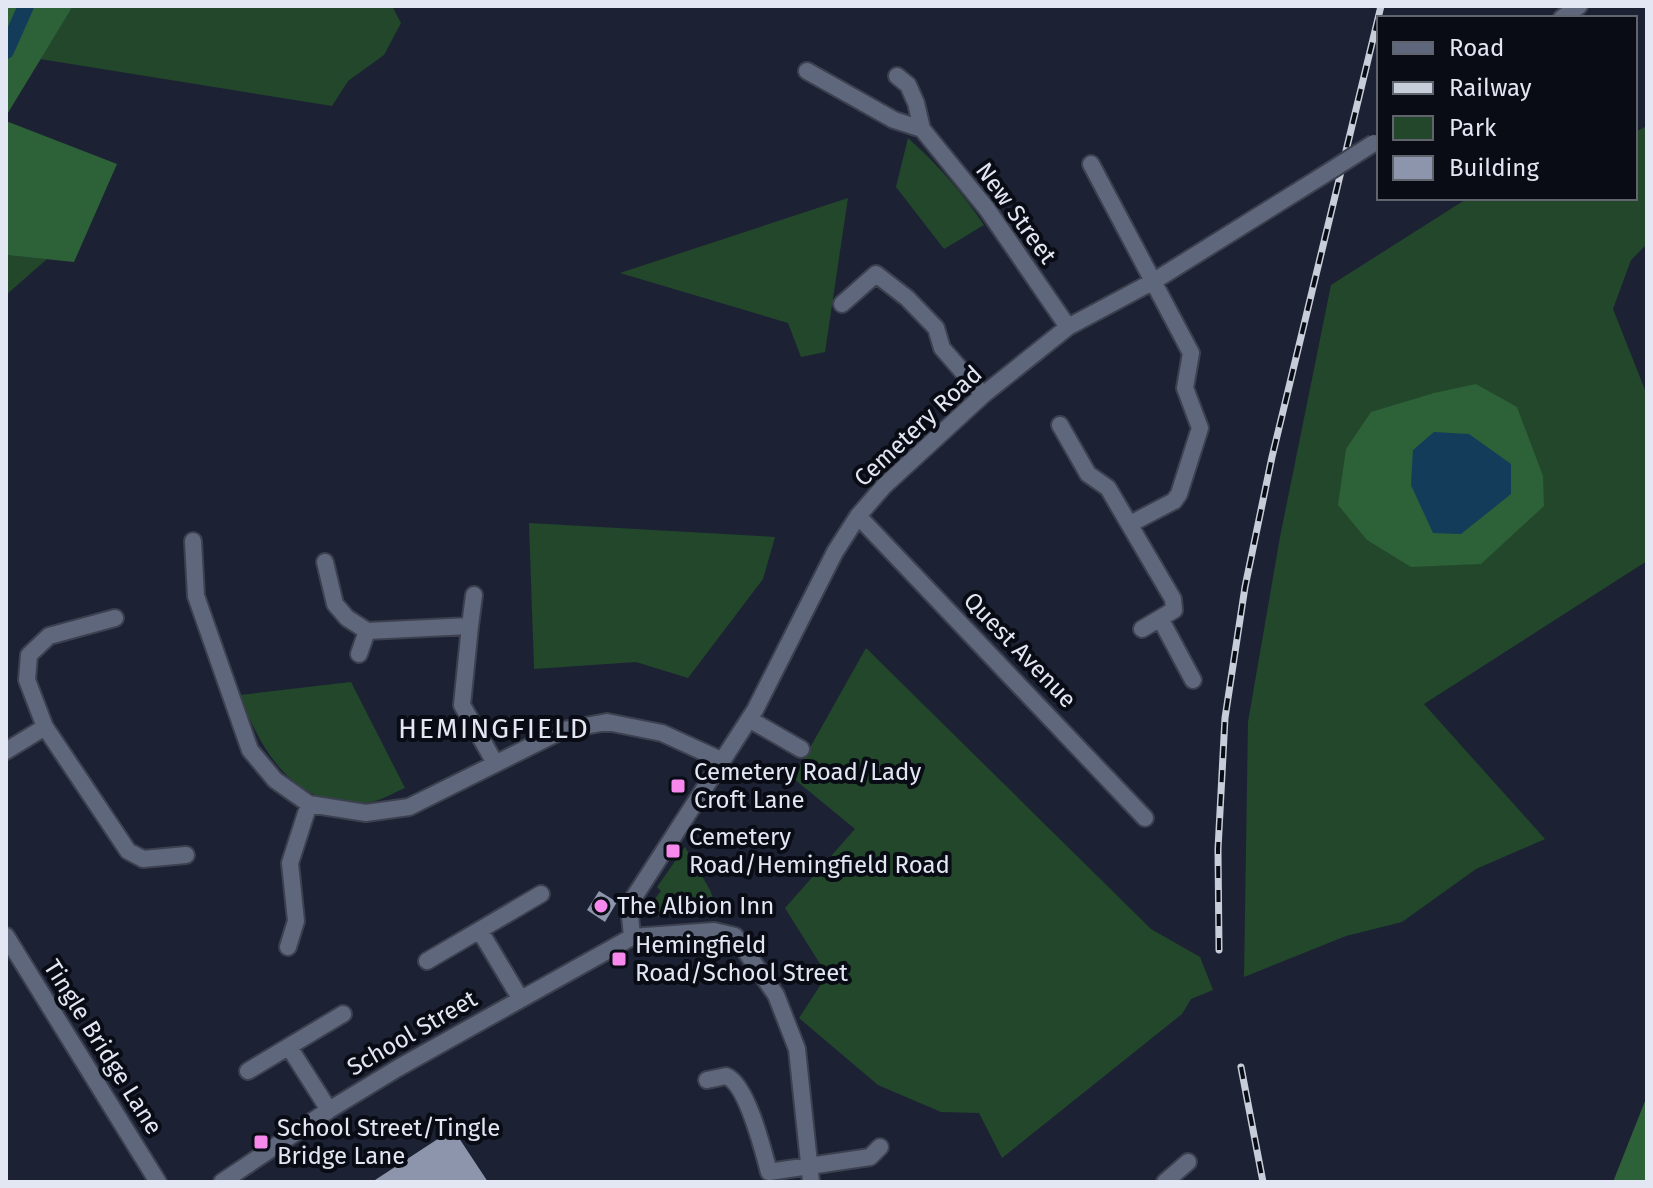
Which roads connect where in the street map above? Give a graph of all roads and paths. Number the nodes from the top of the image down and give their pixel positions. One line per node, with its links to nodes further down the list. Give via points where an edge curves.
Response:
1 (807, 71): 3 (street, via 894,120)
2 (897, 76): 3 (street, via 908,85)
3 (922, 129): 8 (street, New Street, via 987,209)
4 (1376, 141): 6 (street, Cemetery Road, bridge)
5 (1091, 164): 6 (street)
6 (1154, 281): 8 (street, Cemetery Road); 12 (street, via 1191,353 1185,388 1200,428 1174,501)
7 (842, 304): 9 (street, via 876,274 936,328 942,348)
8 (1068, 327): 9 (street, Cemetery Road)
9 (983, 395): 11 (street, Cemetery Road)
10 (1060, 425): 12 (street, via 1088,474 1104,483)
11 (858, 516): 23 (street, Cemetery Road); 30 (street, Quest Avenue)
12 (1130, 524): 17 (street, via 1173,599 1174,610)
13 (193, 541): 29 (street, via 196,596 250,750 275,780)
14 (325, 562): 20 (street, via 331,597 347,618)
15 (474, 595): 18 (street)
16 (115, 618): 24 (street, via 49,636 29,655 27,680)
17 (1161, 620): 19 (street); 22 (street)
18 (470, 626): 20 (street); 28 (street, via 462,705)
19 (1142, 629)
20 (367, 631): 21 (street)
21 (359, 654)
22 (1193, 680)
23 (749, 719): 25 (street); 27 (street, Cemetery Road)
24 (45, 727): 26 (street); 31 (street, via 128,851 143,859)
25 (801, 749)
26 (6, 751)
27 (721, 760): 28 (street, via 662,733 607,722 563,730); 35 (street, Cemetery Road, via 629,905)
28 (495, 763): 29 (street, via 409,807 366,813)
29 (309, 804): 36 (street, via 290,863 296,921)
30 (1145, 818)
31 (186, 855)
32 (541, 894): 33 (street)
33 (480, 931): 37 (street); 38 (street)
34 (6, 936): 48 (street, Tingle Bridge Lane)
35 (632, 937): 38 (street, School Street); 46 (street, via 714,931 735,936 776,995 797,1049)
36 (288, 947)
37 (427, 961)
38 (520, 998): 43 (street, School Street)
39 (343, 1014): 40 (street)
40 (289, 1047): 41 (street); 43 (street)
41 (248, 1071)
42 (707, 1080): 46 (street, via 732,1077 769,1172)
43 (329, 1110): 47 (street, School Street)
44 (880, 1147): 46 (street, via 870,1157)
45 (1188, 1162): 49 (street)
46 (810, 1174)
47 (233, 1179)
48 (158, 1182)
49 (1165, 1182)

